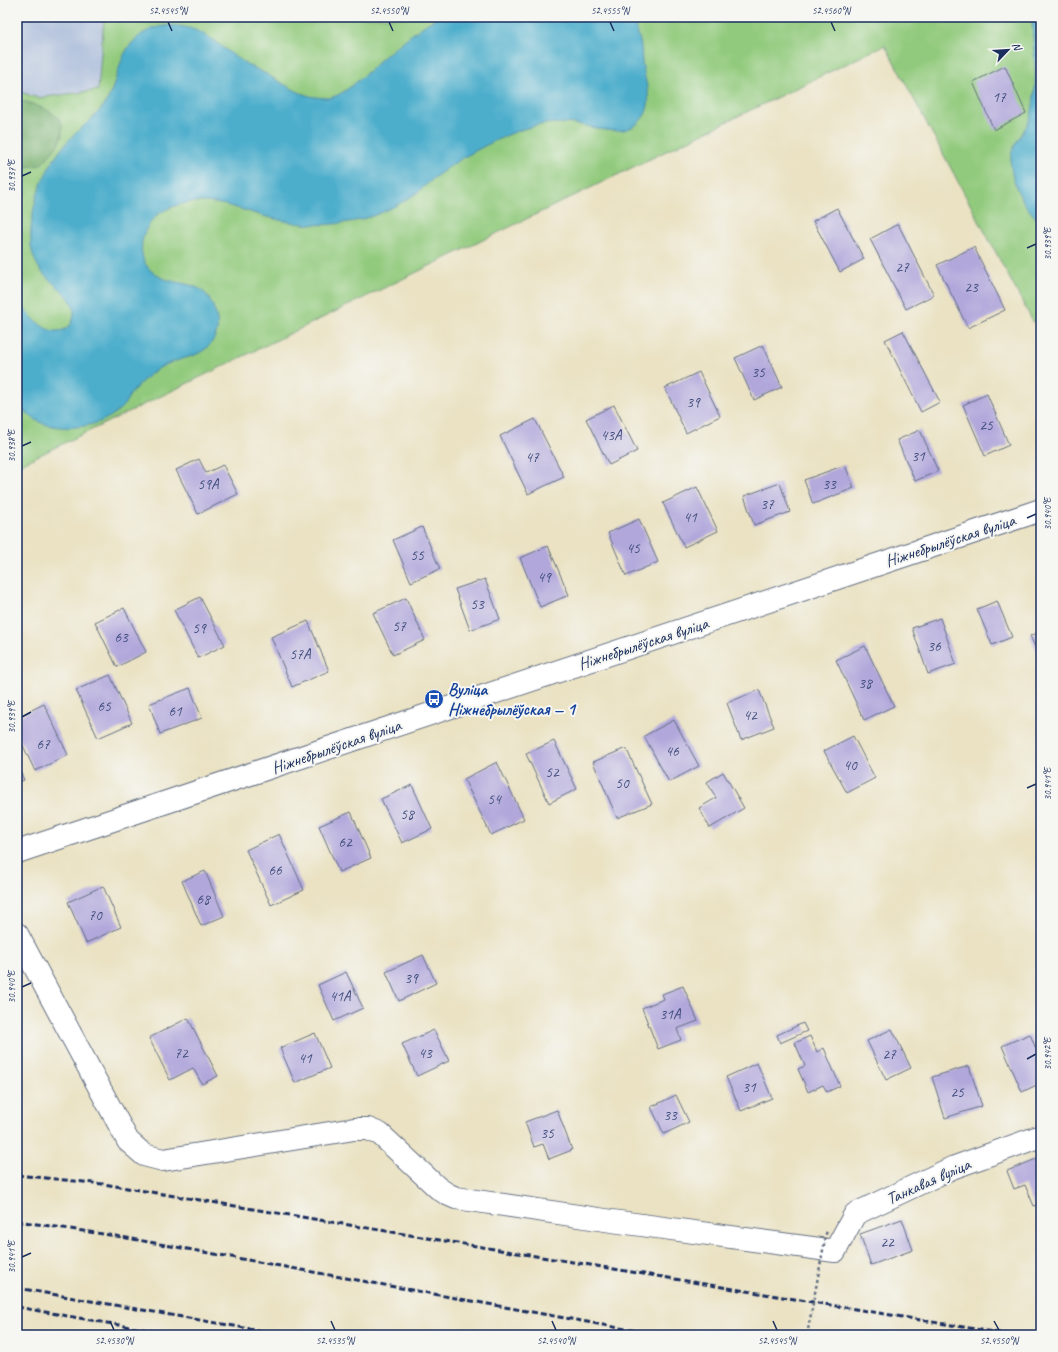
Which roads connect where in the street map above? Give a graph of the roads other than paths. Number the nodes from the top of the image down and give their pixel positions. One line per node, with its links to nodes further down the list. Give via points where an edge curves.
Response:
1 (1041, 510): 2 (street, Ніжнебрылёўская вуліца)
2 (17, 852)
3 (17, 934): 4 (street, Танкавая вуліца, via 128,1141 144,1155 163,1160 354,1129 368,1129 380,1134 438,1188 456,1198 835,1251 855,1214 952,1168)
4 (1041, 1136)

